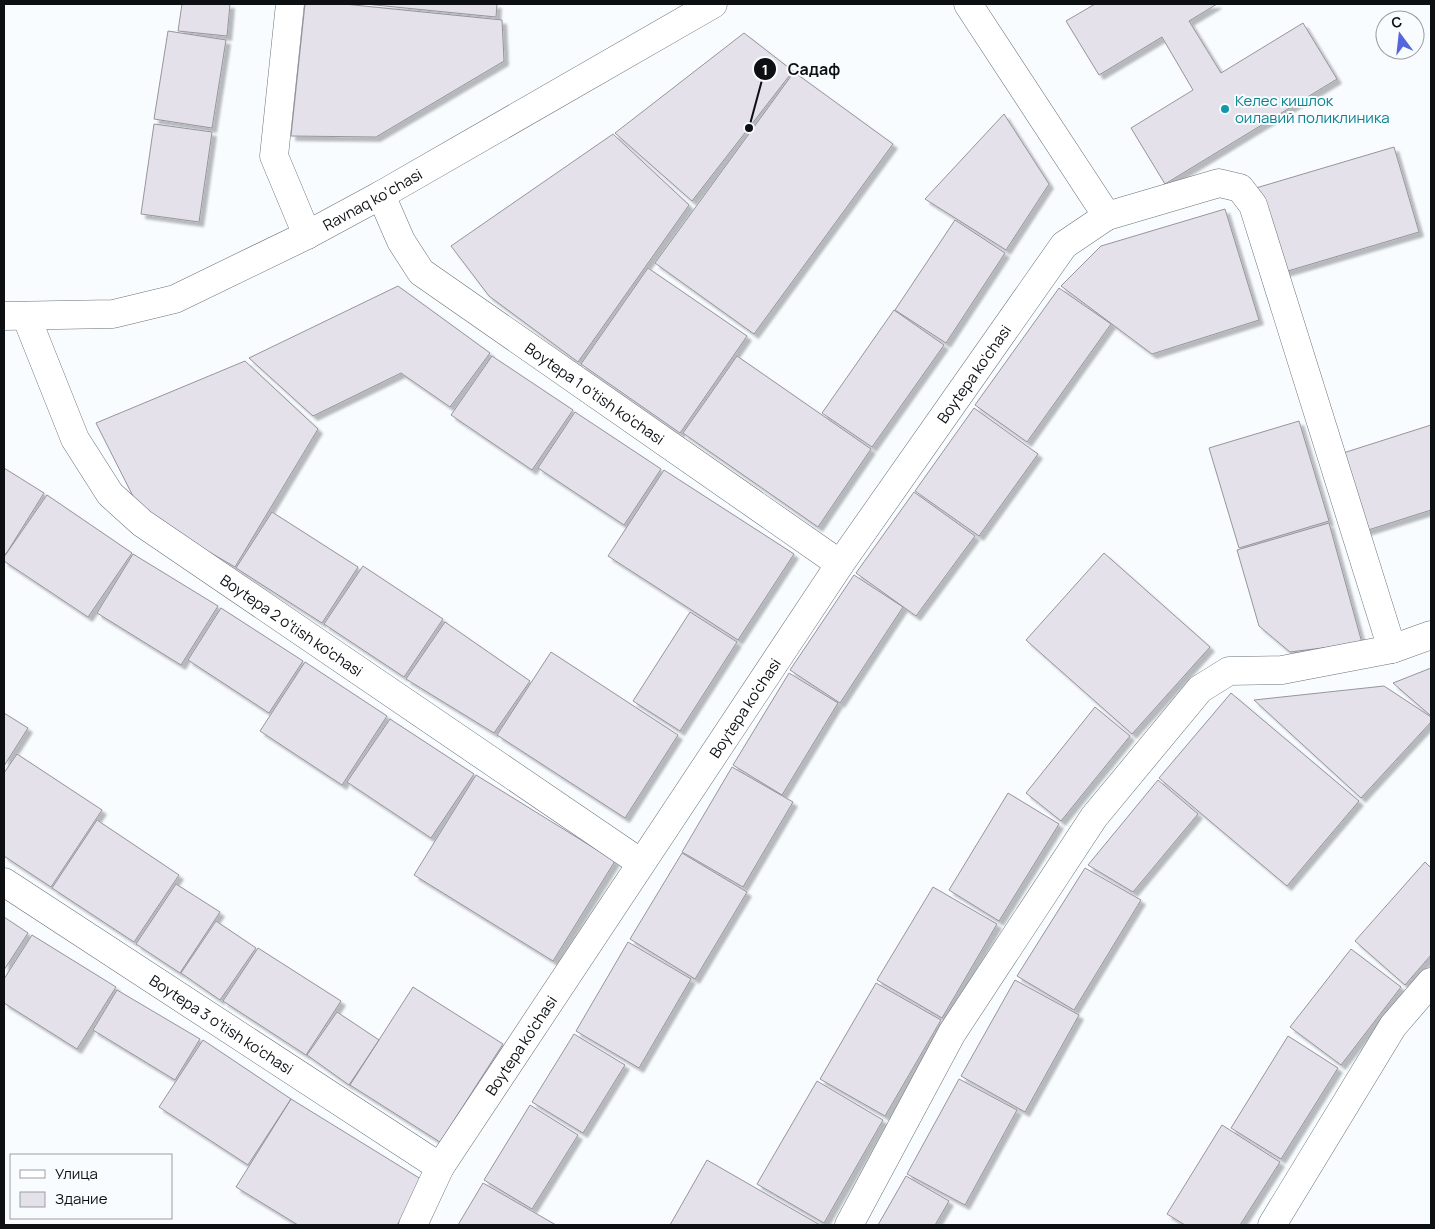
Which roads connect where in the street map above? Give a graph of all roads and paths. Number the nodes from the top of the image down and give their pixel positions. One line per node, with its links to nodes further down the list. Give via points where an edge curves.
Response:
1 (290, 4): 6 (street, via 274,156)
2 (714, 4): 4 (street, Ravnaq ko‘chasi)
3 (968, 4): 5 (street)
4 (381, 195): 6 (street, Ravnaq ko‘chasi); 8 (street, Boytepa 1 o'tish ko'chasi, via 401,241 421,272)
5 (1108, 216): 8 (street, Boytepa ko'chasi, via 1064,245); 10 (street, Boytepa ko'chasi, via 1219,183 1240,188 1253,205)
6 (307, 235): 7 (street, Ravnaq ko‘chasi, via 175,299 113,314)
7 (15, 316): 11 (street, Boytepa 2 o'tish ko'chasi, via 75,439 110,494 142,523)
8 (840, 564): 11 (street, Boytepa ko'chasi)
9 (1431, 635): 10 (street)
10 (1392, 649): 16 (street, via 1282,670 1229,671 1200,689 1094,817 957,1025)
11 (641, 863): 14 (street, Boytepa ko'chasi)
12 (4, 882): 14 (street, Boytepa 3 o'tish ko'chasi)
13 (1431, 982): 17 (street, via 1393,1026)
14 (440, 1167): 15 (street, Boytepa ko'chasi)
15 (412, 1225)
16 (849, 1225)
17 (1272, 1225)

